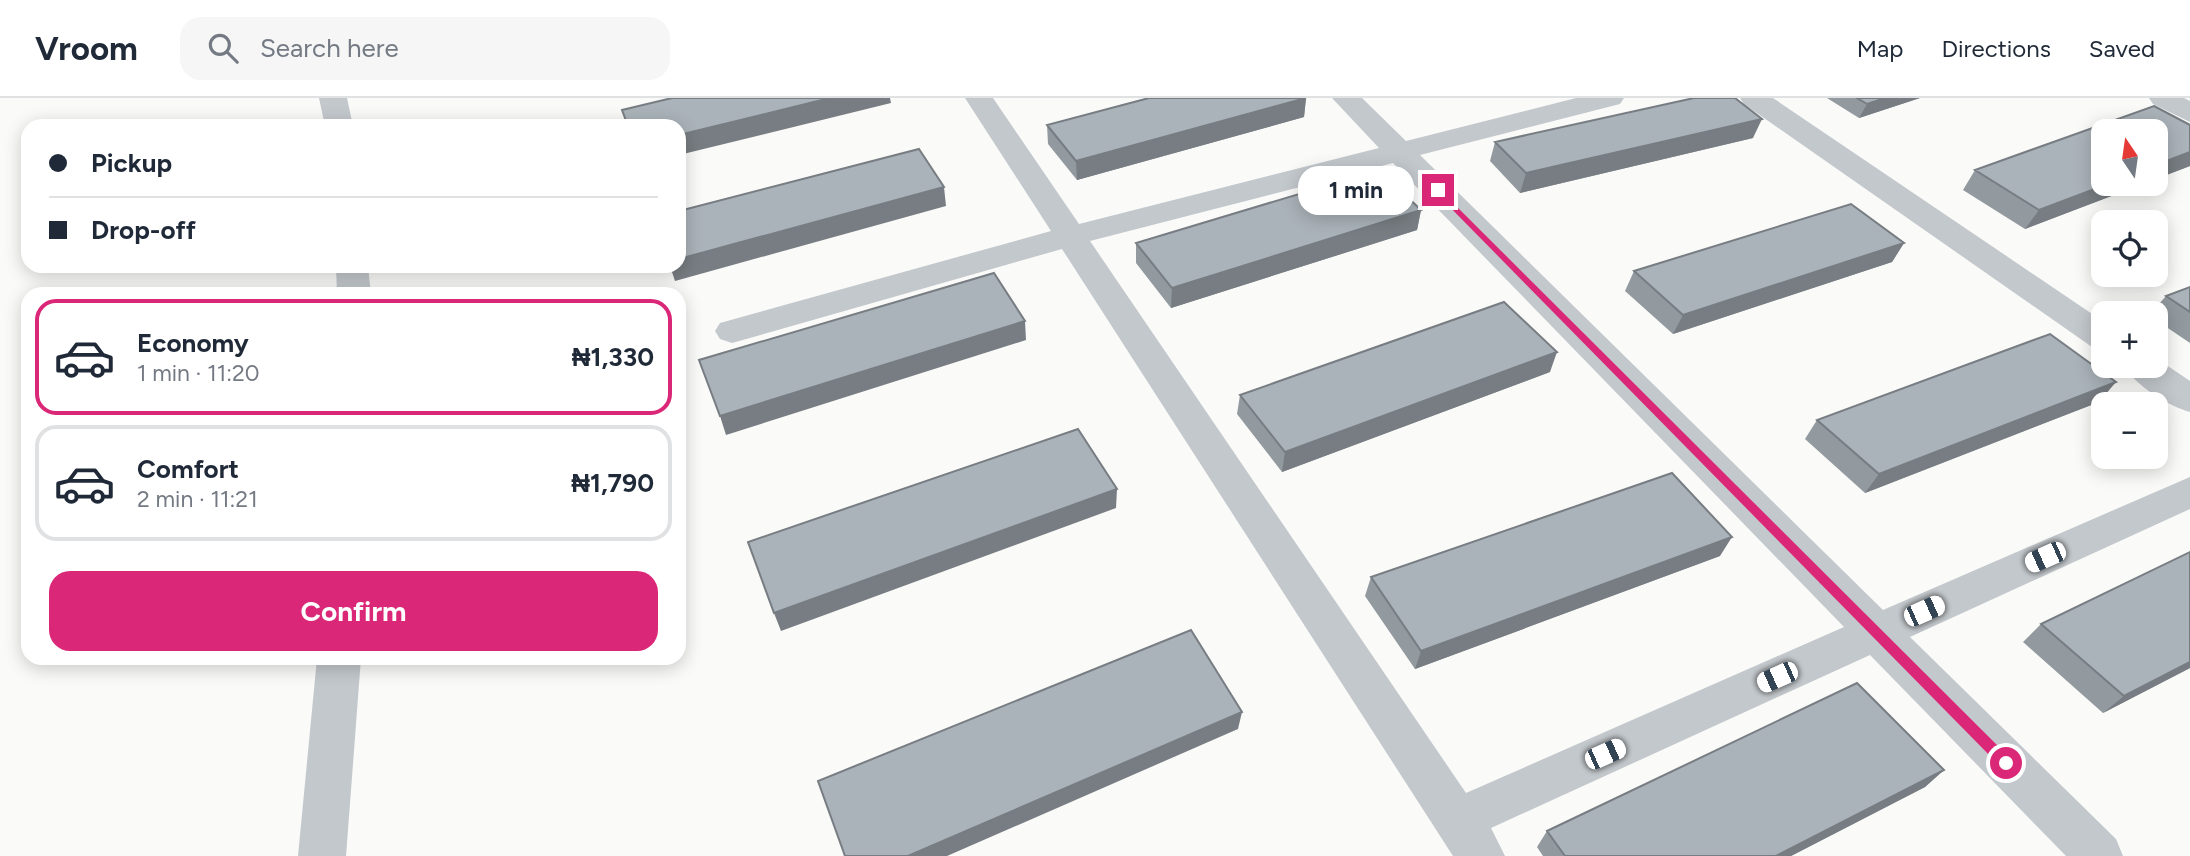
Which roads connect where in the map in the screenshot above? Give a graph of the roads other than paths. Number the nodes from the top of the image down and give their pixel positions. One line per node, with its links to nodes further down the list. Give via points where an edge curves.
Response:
1 (333, 98): 8 (street)
2 (979, 98): 10 (street)
3 (1346, 98): 9 (street)
4 (1610, 98): 9 (street)
5 (1754, 98): 11 (street)
6 (2163, 98): 7 (street)
7 (2190, 113)
8 (338, 119)
9 (1400, 152): 10 (street); 16 (street)
10 (1070, 236): 12 (street); 18 (street)
11 (2091, 330)
12 (732, 331)
13 (2159, 378): 14 (street)
14 (2190, 399)
15 (2190, 492): 16 (street)
16 (1876, 633): 18 (street); 21 (street)
17 (338, 665): 19 (street)
18 (1457, 820): 20 (street)
19 (322, 856)
20 (1481, 856)
21 (2099, 856)

